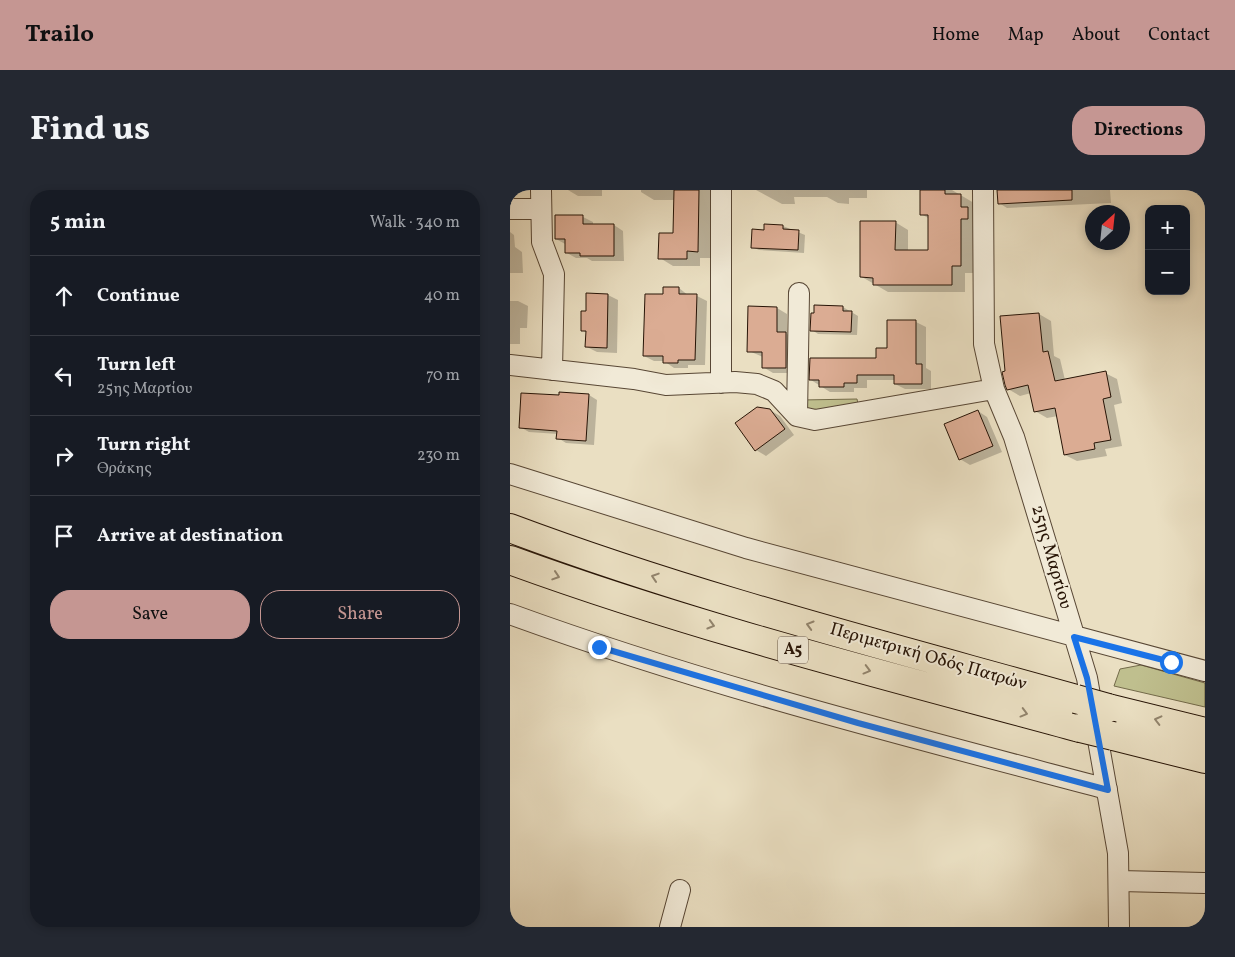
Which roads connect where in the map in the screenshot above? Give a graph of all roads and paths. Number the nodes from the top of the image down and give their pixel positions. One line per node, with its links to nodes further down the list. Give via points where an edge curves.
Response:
1 (720, 190): 8 (street)
2 (983, 190): 9 (street, 25ης Μαρτίου, via 984,344)
3 (541, 199): 4 (street); 7 (street, via 542,242 554,274)
4 (510, 209)
5 (798, 293): 10 (street)
6 (510, 365): 7 (street)
7 (552, 370): 8 (street, via 666,385)
8 (721, 383): 10 (street, via 746,382 767,387 780,396)
9 (994, 389): 10 (street, via 825,419); 15 (street, 25ης Μαρτίου, via 1017,446)
10 (797, 416)
11 (510, 474): 15 (street, via 746,548)
12 (510, 528): 17 (highway, Περιμετρική Οδός Πατρών / Α5, one-way to 12, bridge, via 804,623 554,545)
13 (510, 560): 18 (highway, Περιμετρική Οδός Πατρών / Α5, one-way to 18, bridge, via 682,617 796,650)
14 (510, 614): 19 (street, via 599,647 840,718)
15 (1074, 637): 16 (street); 19 (street, 25ης Μαρτίου, via 1087,678)
16 (1205, 671)
17 (1205, 732)
18 (1205, 759)
19 (1108, 790): 20 (street, 25ης Μαρτίου)
20 (1120, 881): 21 (street); 24 (street, 25ης Μαρτίου)
21 (1205, 883)
22 (680, 890): 23 (street)
23 (670, 927)
24 (1119, 927)

